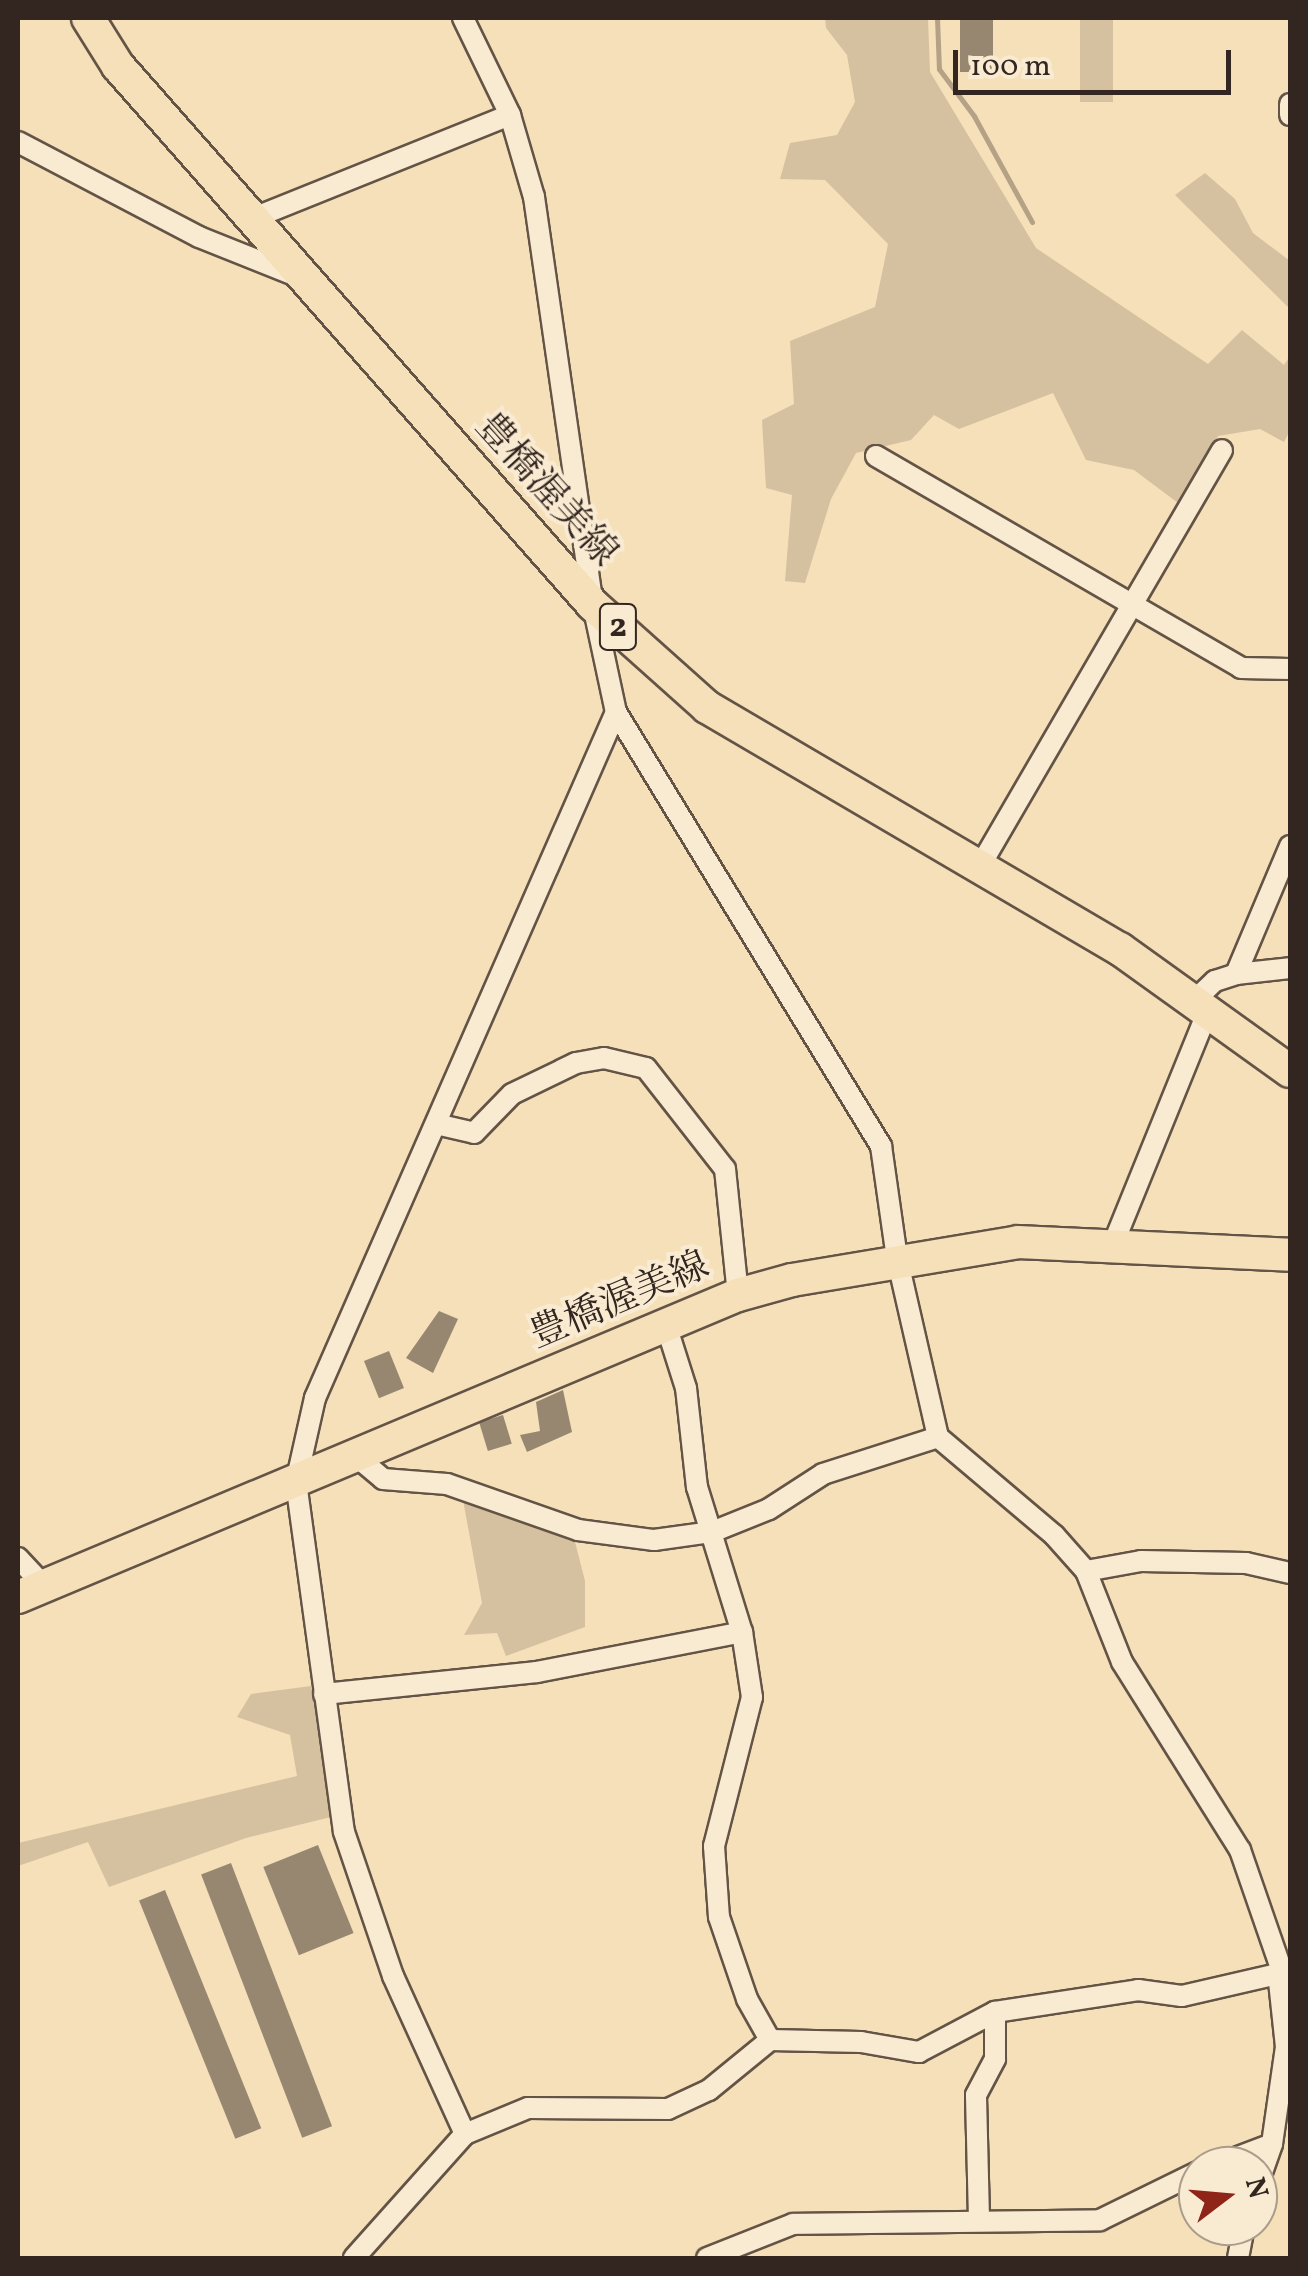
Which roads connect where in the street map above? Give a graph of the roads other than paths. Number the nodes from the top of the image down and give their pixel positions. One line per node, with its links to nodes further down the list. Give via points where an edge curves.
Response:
1 (88, 18): 7 (main road, 豊橋渥美線 / 2, via 118,66)
2 (463, 18): 4 (street)
3 (1290, 104): 5 (street)
4 (510, 115): 7 (street); 12 (street, via 549,273)
5 (1290, 115)
6 (18, 142): 8 (street, via 200,237)
7 (251, 220): 8 (main road, 豊橋渥美線 / 2)
8 (302, 279): 12 (main road, 豊橋渥美線 / 2)
9 (1222, 450): 11 (street)
10 (876, 456): 11 (street)
11 (1128, 602): 13 (street, via 1241,668); 16 (street)
12 (593, 605): 14 (street); 16 (main road, 豊橋渥美線 / 2, via 707,707)
13 (1290, 670)
14 (616, 712): 21 (street); 24 (street, via 880,1146)
15 (1290, 846): 18 (street)
16 (980, 866): 19 (main road, 豊橋渥美線 / 2)
17 (1290, 968): 18 (street)
18 (1236, 974): 19 (street, via 1215,981)
19 (1201, 1006): 20 (main road, 豊橋渥美線 / 2); 22 (street)
20 (1290, 1070)
21 (436, 1124): 25 (street, via 474,1133 512,1094 576,1063 604,1058 646,1068 725,1168); 29 (street, via 316,1398)
22 (1112, 1248): 23 (main road, 豊橋渥美線); 24 (main road, 豊橋渥美線, via 1018,1242)
23 (1290, 1255)
24 (897, 1258): 25 (main road, 豊橋渥美線); 27 (street)
25 (738, 1295): 26 (main road, 豊橋渥美線)
26 (666, 1325): 28 (main road, 豊橋渥美線); 30 (street, via 686,1388 697,1487)
27 (938, 1437): 30 (street, via 823,1474 769,1509); 32 (street, via 1054,1535)
28 (357, 1457): 29 (main road, 豊橋渥美線); 30 (street, via 383,1478 447,1484 578,1530 654,1540)
29 (296, 1482): 34 (main road, 豊橋渥美線); 36 (street)
30 (712, 1532): 35 (street)
31 (18, 1558): 34 (street)
32 (1086, 1571): 33 (street, via 1141,1561 1246,1563); 38 (street, via 1122,1662 1240,1850)
33 (1290, 1572)
34 (31, 1591)
35 (742, 1632): 36 (street, via 537,1672); 40 (street, via 752,1697 714,1846 719,1918 747,1999)
36 (324, 1694): 42 (street, via 344,1832 393,1976)
37 (1278, 1974): 38 (street, via 1290,2018); 39 (street, via 1182,1996 1138,1990); 41 (street)
38 (1290, 1998)
39 (995, 2012): 40 (street, via 919,2052 861,2042); 46 (street, via 996,2059 976,2095)
40 (770, 2040): 42 (street, via 710,2090 668,2109 528,2108)
41 (1285, 2071): 43 (street)
42 (464, 2134): 47 (street)
43 (1272, 2144): 44 (street)
44 (1267, 2146)
45 (1178, 2182): 46 (street, via 1100,2220)
46 (979, 2219): 48 (street, via 793,2224)
47 (354, 2258)
48 (706, 2258)

